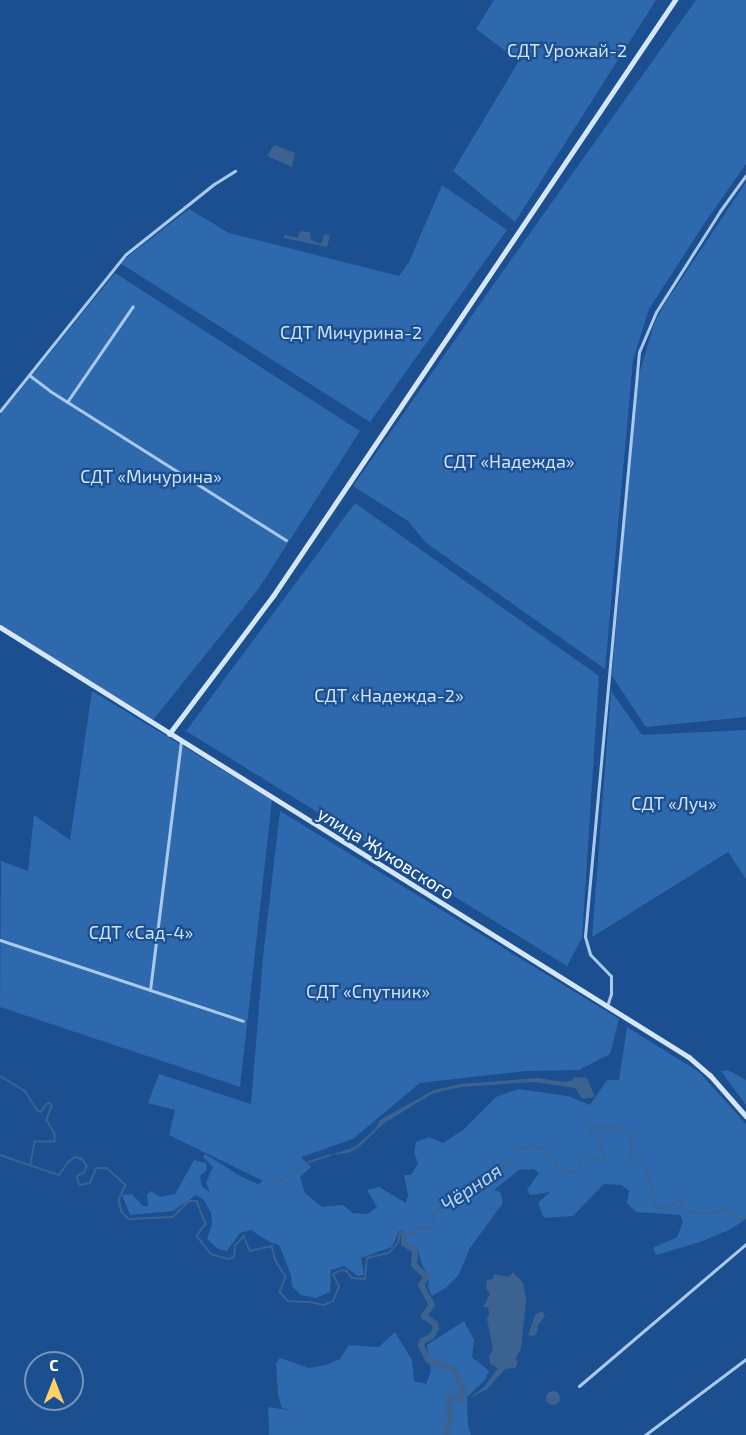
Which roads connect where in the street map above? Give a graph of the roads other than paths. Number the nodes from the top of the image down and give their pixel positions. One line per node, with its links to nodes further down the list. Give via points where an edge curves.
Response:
1 (675, 0): 10 (main road, via 273,596)
2 (235, 171): 5 (street, via 126,254)
3 (746, 175): 14 (street, via 656,312 639,352 585,936 590,954 611,975)
4 (133, 306): 6 (street)
5 (28, 375): 6 (street); 7 (street)
6 (68, 402): 8 (street)
7 (0, 411)
8 (286, 540)
9 (0, 627): 10 (main road, улица Жуковского)
10 (169, 734): 11 (main road, улица Жуковского)
11 (181, 741): 13 (street); 14 (main road, улица Жуковского)
12 (0, 940): 13 (street)
13 (150, 990): 15 (street)
14 (607, 1006): 16 (main road, улица Жуковского, via 702,1067)
15 (243, 1021)
16 (746, 1116)
17 (746, 1244): 19 (street)
18 (746, 1359): 20 (street)
19 (579, 1386)
20 (645, 1435)

